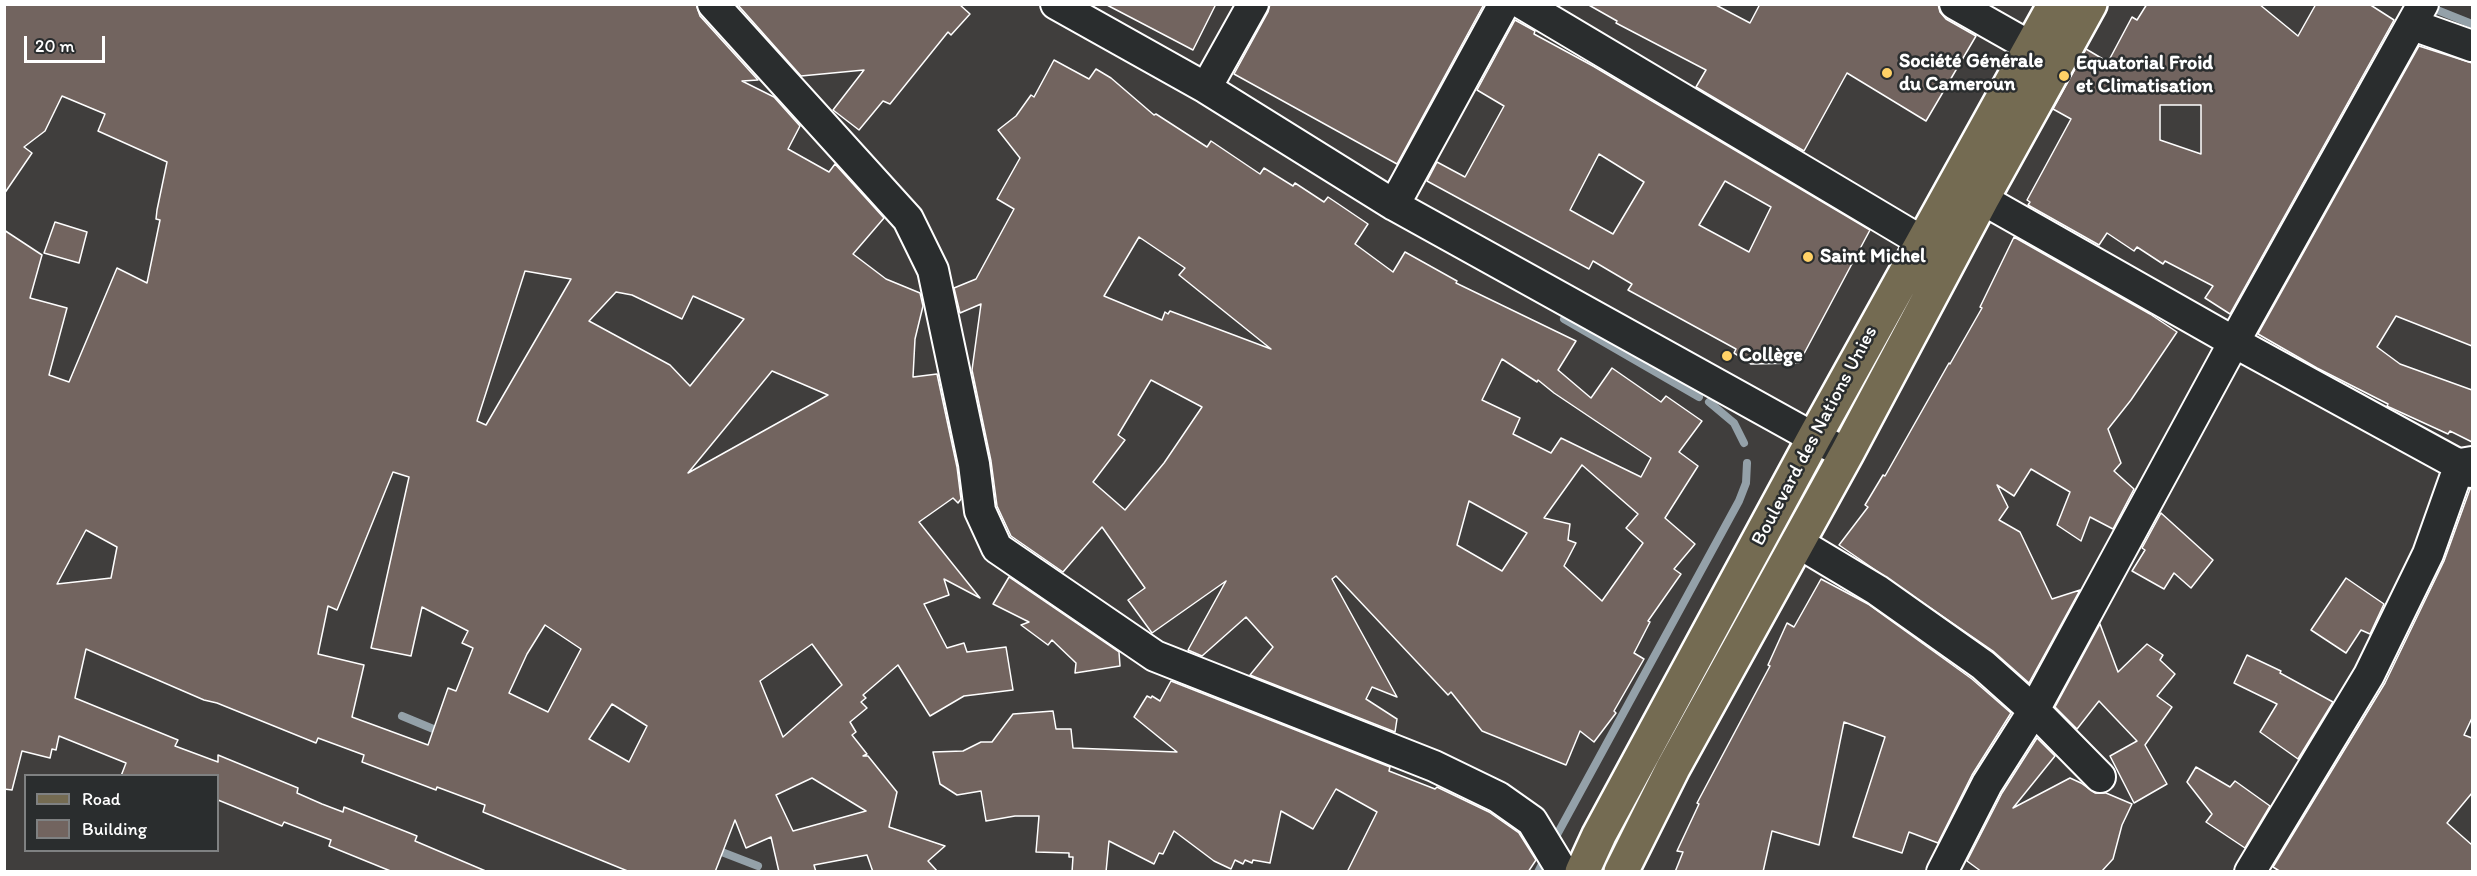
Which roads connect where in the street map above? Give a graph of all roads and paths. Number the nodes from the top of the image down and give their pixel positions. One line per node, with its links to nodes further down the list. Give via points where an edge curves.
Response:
1 (713, 4): 23 (street, via 908,219 933,270 980,510 997,548 1155,656 1434,766 1498,796 1532,821)
2 (1056, 4): 12 (street)
3 (1252, 4): 12 (street)
4 (1504, 4): 14 (street)
5 (1523, 4): 15 (street)
6 (1955, 4): 11 (street)
7 (2055, 4): 11 (main road, Boulevard des Nations Unies)
8 (2090, 4): 13 (main road, Boulevard des Nations Unies)
9 (2418, 15): 10 (street); 16 (street)
10 (2472, 46)
11 (2031, 47): 15 (main road, Boulevard des Nations Unies)
12 (1206, 88): 14 (street)
13 (1982, 199): 16 (street); 18 (main road, Boulevard des Nations Unies)
14 (1394, 205): 17 (street)
15 (1922, 241): 17 (main road, Boulevard des Nations Unies)
16 (2234, 342): 19 (street); 21 (street)
17 (1814, 438): 18 (street); 24 (main road, Boulevard des Nations Unies)
18 (1846, 453): 20 (main road, Boulevard des Nations Unies)
19 (2468, 466): 27 (street, via 2374,666)
20 (1797, 542): 21 (street, via 1898,604 1983,665); 25 (main road, Boulevard des Nations Unies, via 1673,768)
21 (2034, 710): 22 (street); 26 (street, via 1987,784)
22 (2100, 777)
23 (1563, 872)
24 (1582, 872)
25 (1621, 872)
26 (1941, 872)
27 (2250, 872)

